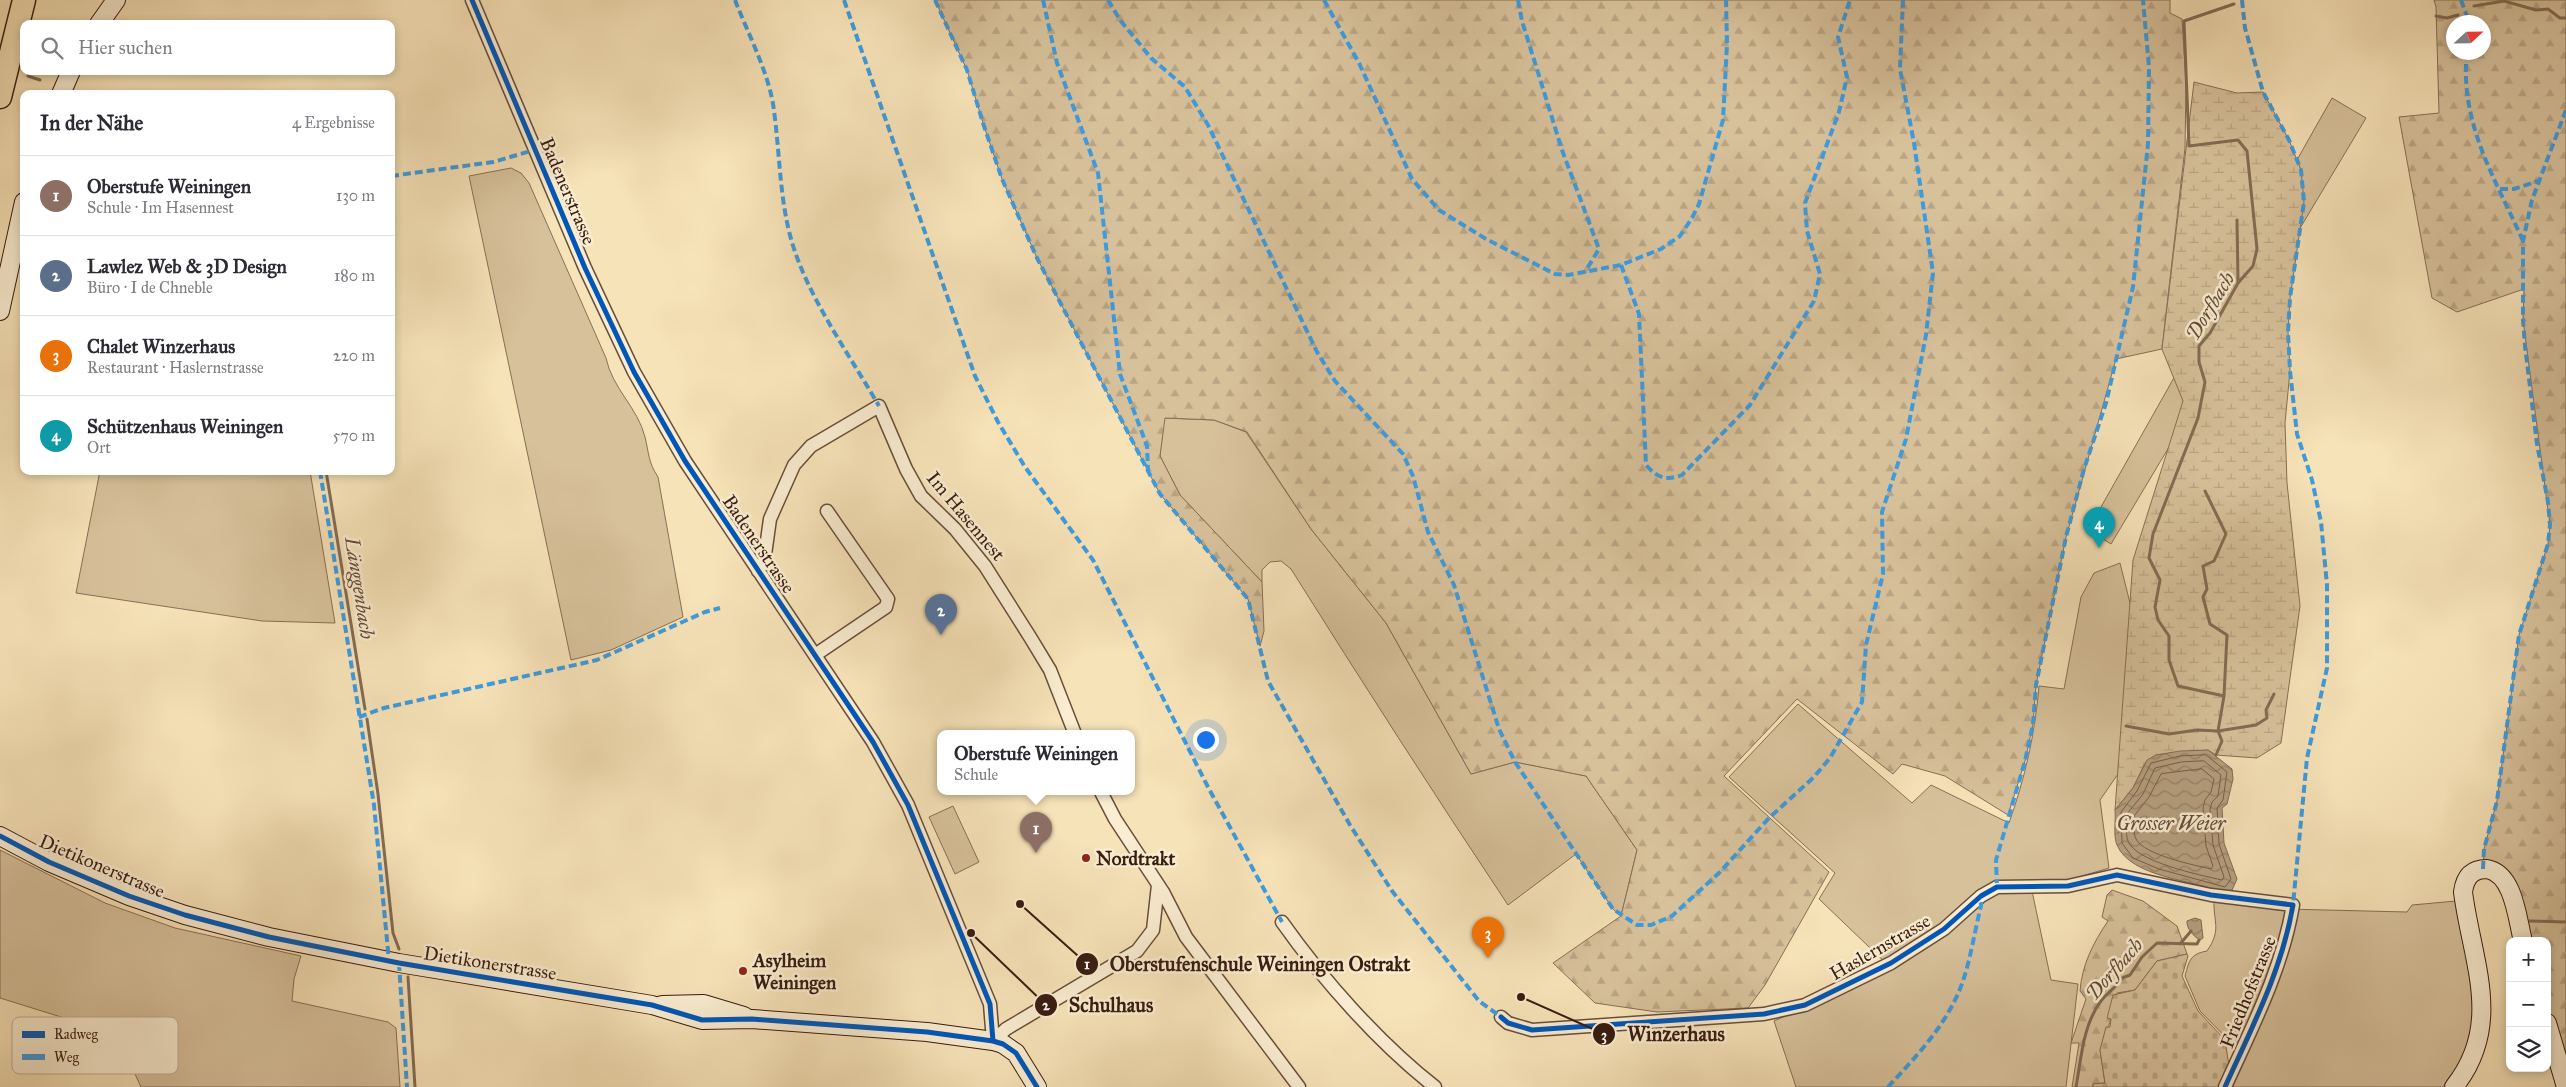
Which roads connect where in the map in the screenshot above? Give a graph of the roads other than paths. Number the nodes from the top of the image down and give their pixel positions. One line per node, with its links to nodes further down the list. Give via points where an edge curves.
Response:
1 (24, 0): 7 (highway)
2 (116, 0): 4 (street)
3 (472, 0): 11 (street, Badenerstrasse, via 581,258 634,372 685,461)
4 (102, 20)
5 (70, 75): 6 (street)
6 (63, 90)
7 (0, 97)
8 (20, 220): 9 (street)
9 (0, 311)
10 (827, 511): 12 (street, via 888,600 886,607)
11 (758, 571): 12 (street, Badenerstrasse); 13 (street, Im Hasennest, via 764,562 770,519 794,465 811,446 879,406 921,496 955,529 985,566 1050,670)
12 (814, 655): 22 (street, Badenerstrasse, via 873,742 908,805 990,1004)
13 (1073, 730)
14 (1103, 795): 16 (street)
15 (0, 836): 22 (street, Dietikonerstrasse, via 48,862 157,906 241,930 364,957 652,1005 702,1020 752,1018 927,1032)
16 (1158, 885): 22 (street, via 1153,930 1137,951 1006,1029); 24 (street, via 1204,964)
17 (2292, 905): 20 (street, Haslernstrasse, via 2211,895 2117,875 2068,886 2004,885 1988,891 1944,928 1891,963 1792,1008 1764,1014 1532,1030 1508,1023); 26 (street, Friedhofstrasse, via 2289,929 2276,973)
18 (1282, 922): 25 (street, via 1328,981 1402,1059)
19 (2522, 937): 27 (street, via 2509,890 2502,877 2487,868 2472,872 2463,892 2483,1005 2477,1043)
20 (1501, 1017)
21 (2548, 1027): 28 (street)
22 (993, 1041): 23 (street, via 1016,1053)
23 (1037, 1087)
24 (1299, 1087)
25 (1435, 1087)
26 (2225, 1087)
27 (2454, 1087)
28 (2566, 1087)

